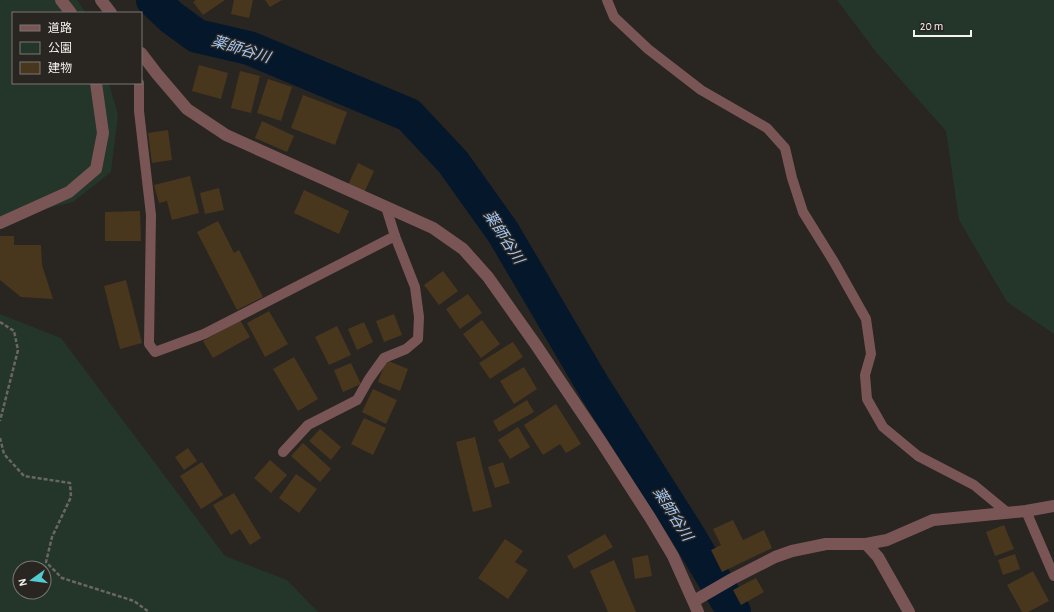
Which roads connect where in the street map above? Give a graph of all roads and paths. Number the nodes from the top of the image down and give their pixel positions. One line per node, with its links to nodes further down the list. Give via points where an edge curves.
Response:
1 (61, 0): 4 (street)
2 (101, 0): 5 (street)
3 (607, 0): 18 (lane, via 614,17 648,49 700,90 767,128 785,148 803,212 866,319 871,354 865,375 867,400 883,428 918,456 974,485)
4 (70, 12)
5 (110, 12)
6 (142, 54): 9 (street, via 187,109 226,135)
7 (96, 84): 10 (street, via 104,133 96,169 69,192)
8 (138, 84): 11 (lane, via 151,215 149,344 155,352 204,334)
9 (386, 207): 11 (lane); 21 (street, via 433,228 463,249 488,277 651,519 673,556)
10 (0, 223)
11 (395, 236): 15 (lane, via 415,287 420,317 418,339 406,349 384,358 358,400 308,425)
12 (0, 322): 13 (path, via 14,331 18,350)
13 (0, 421)
14 (0, 438): 22 (path, via 4,454 24,476 70,483 71,497 52,537 46,562 62,578 134,601)
15 (283, 452)
16 (1054, 506): 17 (street)
17 (1026, 512): 18 (street); 20 (lane)
18 (1008, 513): 19 (street, via 933,520 887,540)
19 (866, 544): 21 (street, via 826,544 775,557 705,594); 23 (street, via 878,557)
20 (1054, 576)
21 (696, 607)
22 (149, 612)
23 (909, 612)

